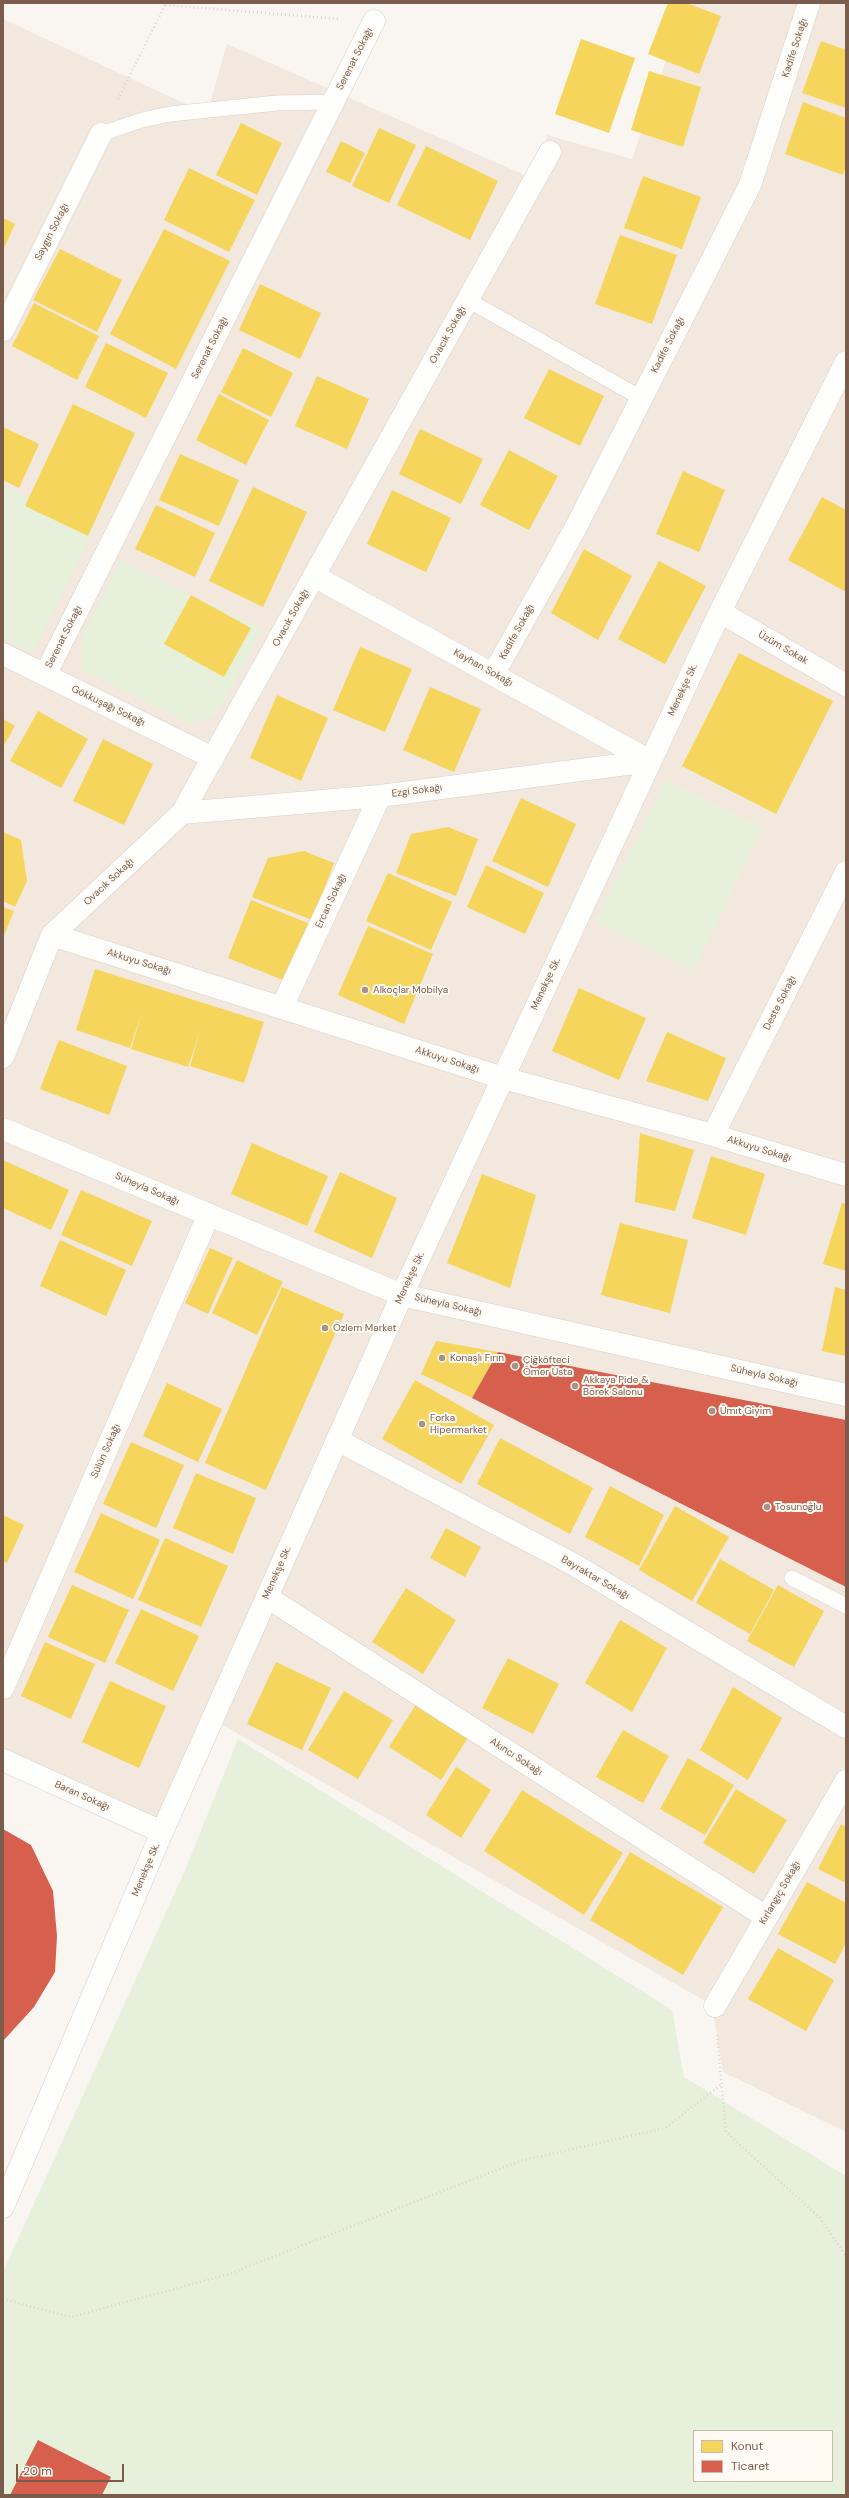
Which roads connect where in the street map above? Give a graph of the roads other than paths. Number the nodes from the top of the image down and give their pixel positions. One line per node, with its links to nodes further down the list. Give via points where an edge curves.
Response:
1 (809, 3): 9 (street, Kadife Sokağı, via 750,185)
2 (374, 21): 3 (street, Serenat Sokağı)
3 (334, 102): 4 (lane, via 277,103 170,114 142,120); 14 (street, Serenat Sokağı)
4 (101, 134): 7 (street, Saygın Sokağı)
5 (550, 152): 6 (street, Ovacık Sokağı)
6 (468, 300): 9 (lane); 10 (street, Ovacık Sokağı)
7 (3, 330)
8 (846, 362): 11 (street, Menekşe Sk.)
9 (641, 398): 13 (street, Kadife Sokağı, via 575,529)
10 (314, 576): 13 (street, Kayhan Sokağı); 16 (street, Ovacık Sokağı)
11 (720, 612): 15 (street, Üzüm Sokak); 17 (street, Menekşe Sk.)
12 (3, 654): 14 (street, Gökkuşağı Sokağı)
13 (494, 673): 17 (street, Kayhan Sokağı)
14 (45, 675): 16 (street, Gökkuşağı Sokağı)
15 (846, 685)
16 (213, 758): 19 (street, Ovacık Sokağı)
17 (650, 761): 18 (street, Ezgi Sokağı); 24 (street, Menekşe Sk.)
18 (380, 796): 19 (street, Ezgi Sokağı); 22 (street, Ercan Sokağı)
19 (182, 813): 21 (street, Ovacık Sokağı)
20 (846, 872): 26 (street, Deste Sokağı)
21 (52, 935): 22 (street, Akkuyu Sokağı); 23 (street, Ovacık Sokağı)
22 (282, 1007): 24 (street, Akkuyu Sokağı)
23 (3, 1057)
24 (503, 1078): 26 (street, Akkuyu Sokağı); 29 (street, Menekşe Sk.)
25 (3, 1129): 28 (street, Süheyla Sokağı)
26 (713, 1135): 27 (street, Akkuyu Sokağı)
27 (846, 1175)
28 (209, 1214): 29 (street, Süheyla Sokağı); 35 (street, Sülün Sokağı)
29 (402, 1295): 30 (street, Süheyla Sokağı); 31 (street, Menekşe Sk.)
30 (846, 1395)
31 (337, 1440): 33 (street, Menekşe Sk.); 36 (street, Bayraktar Sokağı, via 571,1564)
32 (792, 1578): 34 (lane)
33 (267, 1597): 39 (street, Menekşe Sk.); 40 (street, Akıncı Sokağı)
34 (846, 1606)
35 (3, 1688)
36 (846, 1727)
37 (3, 1760): 39 (street, Baran Sokağı)
38 (846, 1781): 40 (street, Kırlangıç Sokağı)
39 (162, 1832): 42 (street, Menekşe Sk.)
40 (766, 1917): 41 (street, Kırlangıç Sokağı)
41 (715, 2006)
42 (3, 2207)

